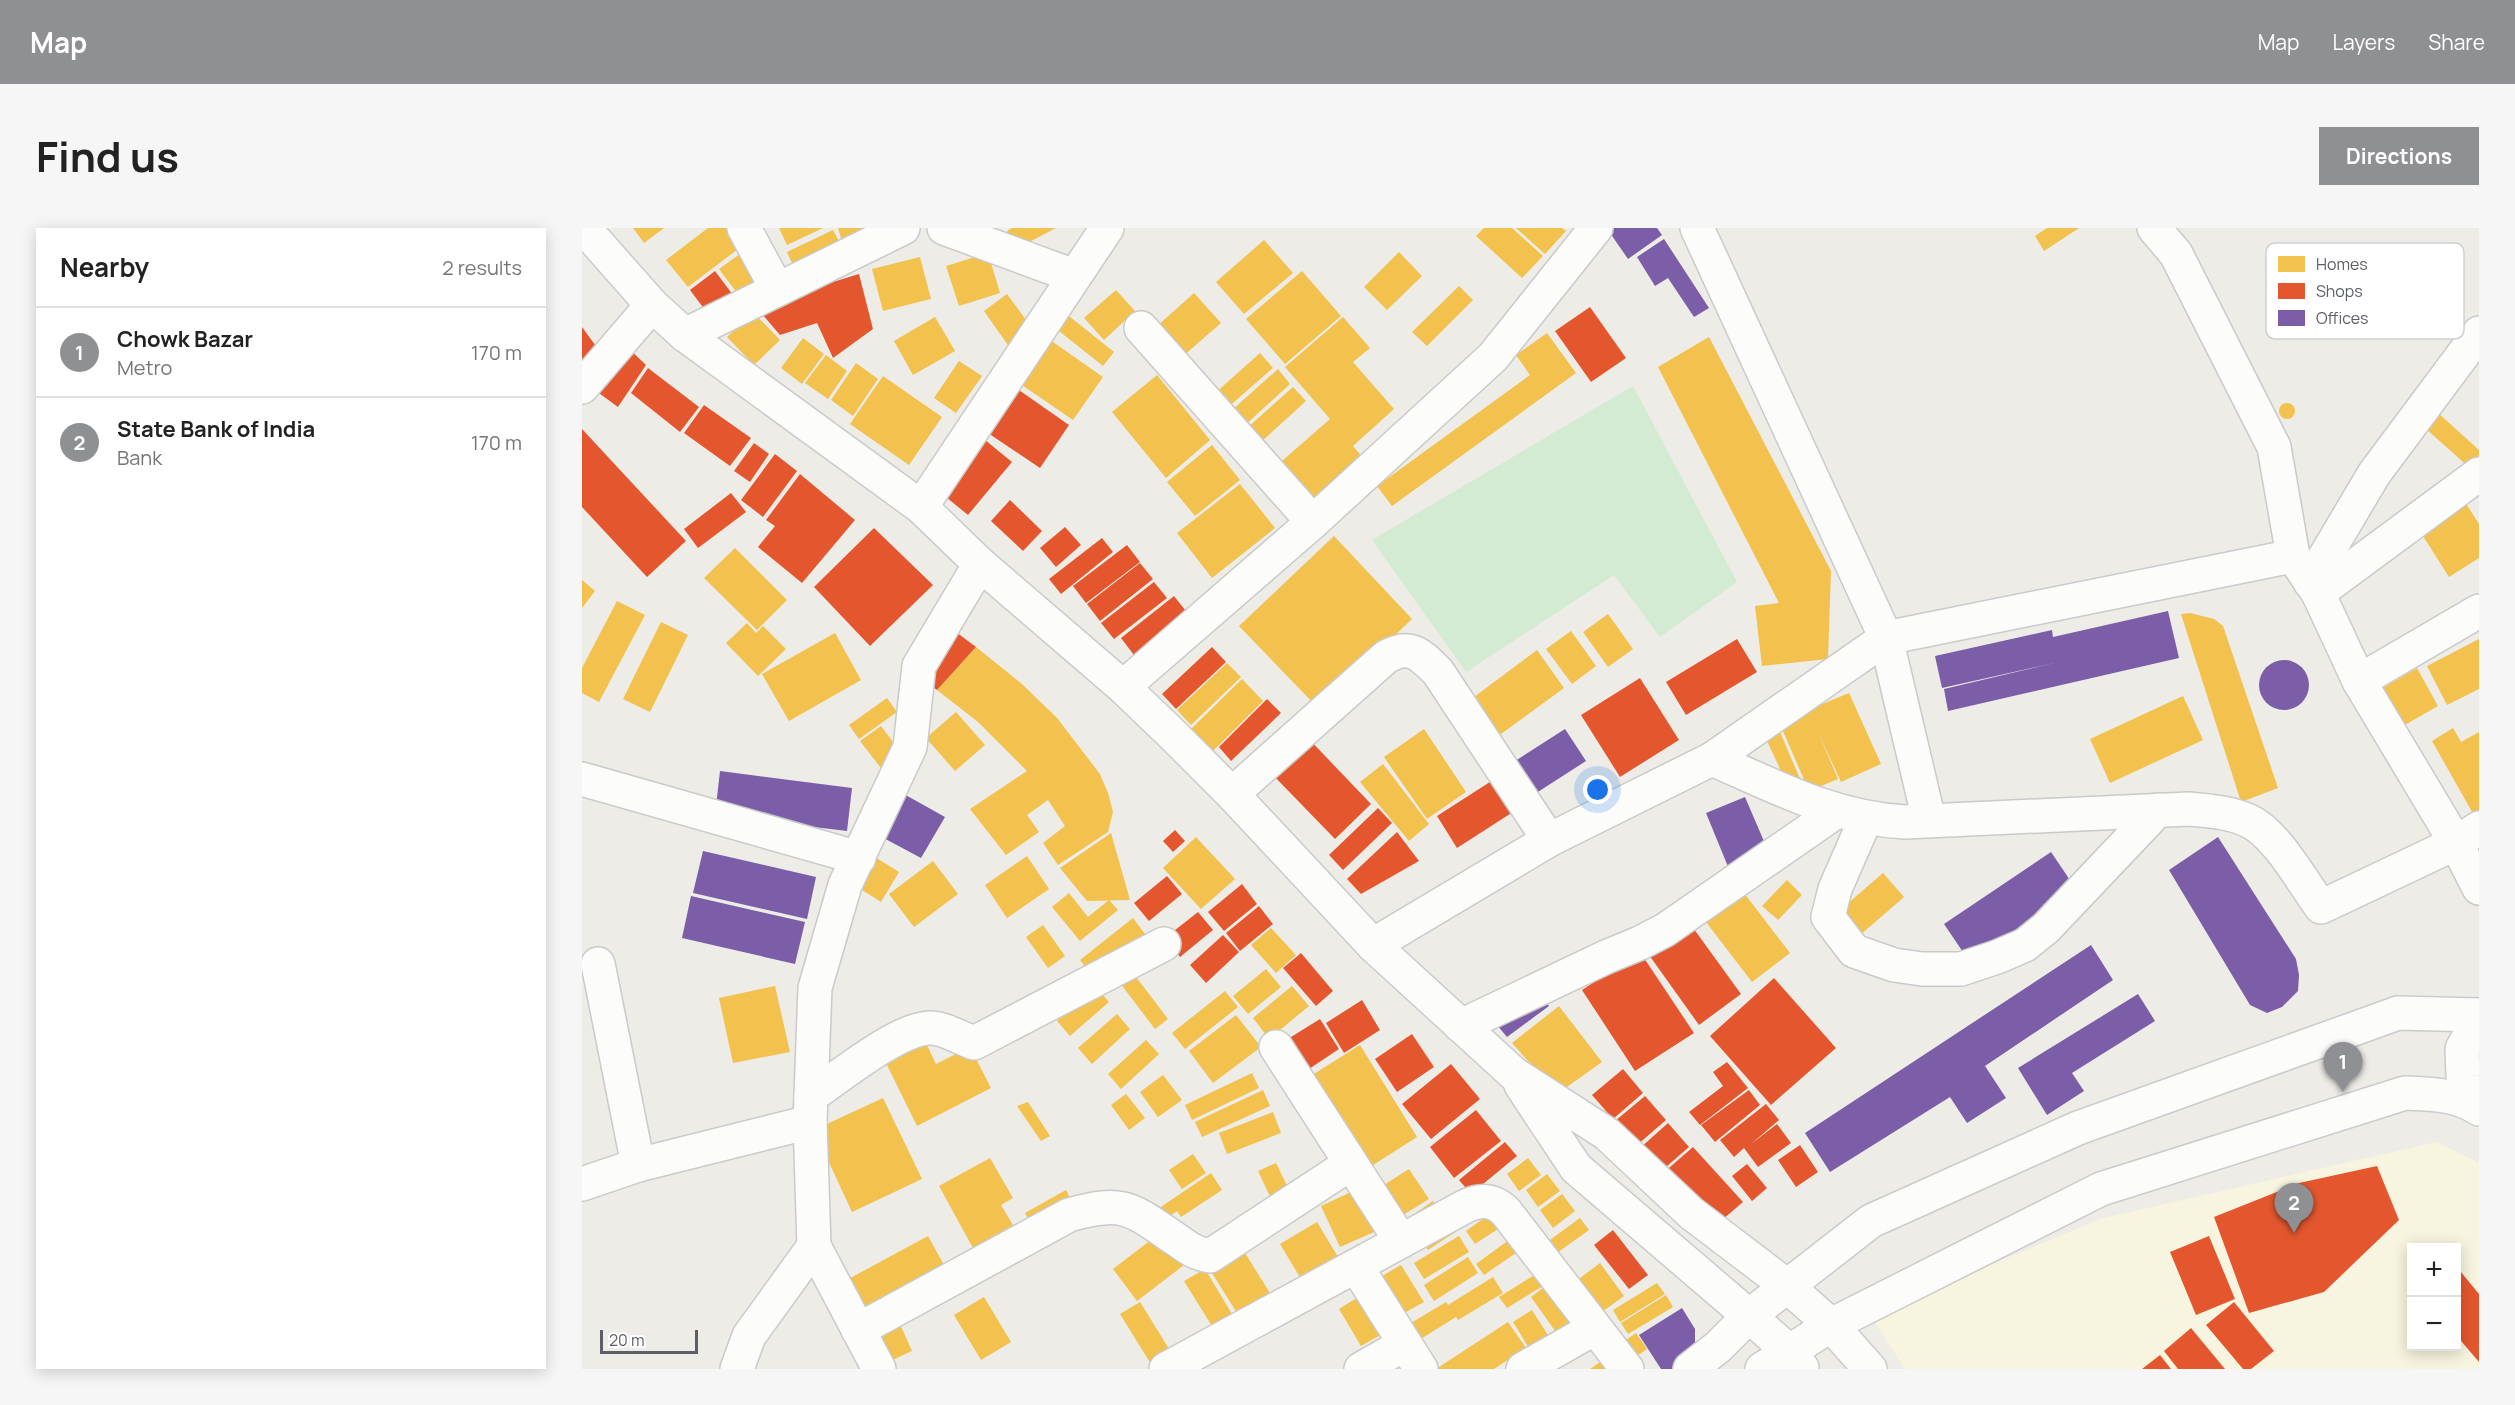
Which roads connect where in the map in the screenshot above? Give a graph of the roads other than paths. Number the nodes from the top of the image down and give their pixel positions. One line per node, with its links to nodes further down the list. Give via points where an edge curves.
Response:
1 (584, 228): 11 (street)
2 (744, 228): 10 (street)
3 (903, 228): 10 (street)
4 (944, 228): 9 (street)
5 (1107, 228): 9 (street)
6 (1596, 228): 18 (street, via 1492,357)
7 (1697, 228): 22 (street)
8 (2154, 228): 20 (street, via 2176,254 2274,447)
9 (1074, 276): 17 (street)
10 (777, 288): 14 (street)
11 (652, 305): 14 (street); 15 (street)
12 (1141, 328): 18 (street)
13 (2479, 333): 20 (street, via 2374,474)
14 (686, 336): 17 (street)
15 (582, 387)
16 (2479, 474): 20 (street)
17 (921, 507): 19 (street)
18 (1313, 522): 24 (street)
19 (980, 564): 24 (street); 33 (street, via 919,666 910,747)
20 (2307, 577): 22 (street); 23 (street)
21 (2479, 611): 23 (street)
22 (1886, 638): 25 (street); 30 (street)
23 (2359, 681): 31 (street)
24 (1123, 687): 27 (street)
25 (1712, 759): 29 (street); 32 (street)
26 (582, 779): 33 (street)
27 (1233, 794): 32 (street, via 1386,657 1410,650 1438,672); 36 (street)
28 (2158, 810): 29 (street, via 2046,928 2025,945 1961,969 1894,965 1854,951 1835,929 1828,917); 30 (street); 31 (street, via 2224,813 2251,822 2272,840 2321,908)
29 (1851, 815): 30 (street, via 1905,822); 39 (street, via 1640,944)
30 (1929, 820)
31 (2467, 836): 34 (street)
32 (1549, 840): 36 (street)
33 (859, 858): 43 (street, via 845,885 815,988)
34 (2479, 888)
35 (1164, 944): 43 (street, via 974,1043 932,1028 904,1035)
36 (1373, 945): 39 (street)
37 (598, 964): 45 (street)
38 (2479, 1017): 42 (street, via 2462,1049 2463,1076); 50 (street, via 2398,1013 2078,1128 1872,1221)
39 (1461, 1026): 41 (street)
40 (1276, 1047): 44 (street)
41 (1514, 1074): 50 (street, via 1607,1134 1691,1213); 51 (street, via 1576,1168)
42 (2474, 1106): 52 (street, via 2437,1094 2405,1093 2100,1189)
43 (811, 1109): 45 (street); 48 (street)
44 (1350, 1164): 47 (street); 54 (street, via 1210,1256 1198,1254 1138,1214 1118,1206 1099,1206 1069,1215)
45 (638, 1165): 46 (street)
46 (582, 1184)
47 (1401, 1241): 49 (street); 53 (street, via 1476,1201 1498,1204)
48 (814, 1246): 54 (street); 57 (street, via 749,1336)
49 (1356, 1266): 55 (street); 59 (street)
50 (1787, 1286): 51 (street); 52 (street)
51 (1749, 1316): 56 (street); 63 (street)
52 (1831, 1325): 56 (street); 64 (street)
53 (1595, 1328): 61 (street); 62 (street)
54 (858, 1330): 58 (street)
55 (1413, 1356): 60 (street)
56 (1785, 1364)
57 (737, 1369)
58 (879, 1369)
59 (1166, 1369)
60 (1360, 1369)
61 (1523, 1369)
62 (1627, 1369)
63 (1690, 1369)
64 (1870, 1369)

